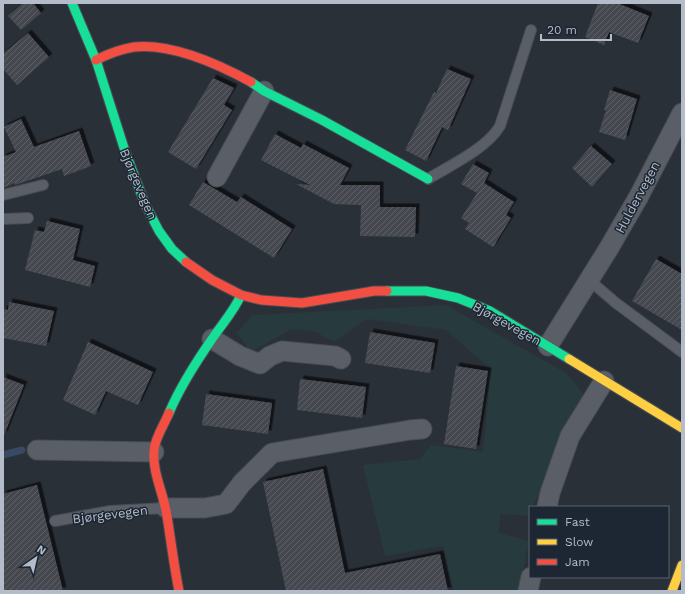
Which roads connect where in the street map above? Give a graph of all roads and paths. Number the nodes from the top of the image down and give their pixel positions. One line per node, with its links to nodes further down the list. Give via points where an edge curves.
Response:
1 (72, 3): 3 (street, Bjørgevegen)
2 (531, 30): 7 (lane, via 500,126 495,134 462,159)
3 (96, 60): 4 (street, via 138,46 174,51 216,64); 13 (street, Bjørgevegen, via 125,151 145,204 159,231 172,249 188,264)
4 (264, 91): 6 (street); 7 (street)
5 (682, 112): 12 (street, Huldervegen, via 631,209)
6 (218, 177)
7 (428, 179)
8 (43, 185): 9 (lane)
9 (3, 195)
10 (28, 218): 11 (lane)
11 (3, 219)
12 (589, 280): 15 (street, Huldervegen); 16 (lane)
13 (241, 295): 14 (street, Bjørgevegen, via 237,304); 15 (street, Bjørgevegen, via 261,300 302,303 374,291 426,291 458,298 490,311)
14 (206, 337): 17 (street, via 260,364 282,351 335,356); 22 (street, Bjørgevegen, via 176,397)
15 (548, 346): 18 (street, Bjørgevegen)
16 (682, 352)
17 (341, 359)
18 (604, 381): 19 (street, Bjørgevegen); 23 (street, via 570,436)
19 (682, 428)
20 (422, 429): 24 (street, Bjørgevegen, via 272,453 242,483 226,504 205,508)
21 (37, 450): 22 (street)
22 (154, 452): 24 (street, Bjørgevegen, via 158,485)
23 (547, 506)
24 (166, 508): 25 (lane, Bjørgevegen, via 110,511); 28 (street, Bjørgevegen)
25 (55, 521)
26 (682, 565): 30 (street)
27 (531, 578): 29 (street)
28 (179, 591)
29 (528, 591)
30 (672, 591)

